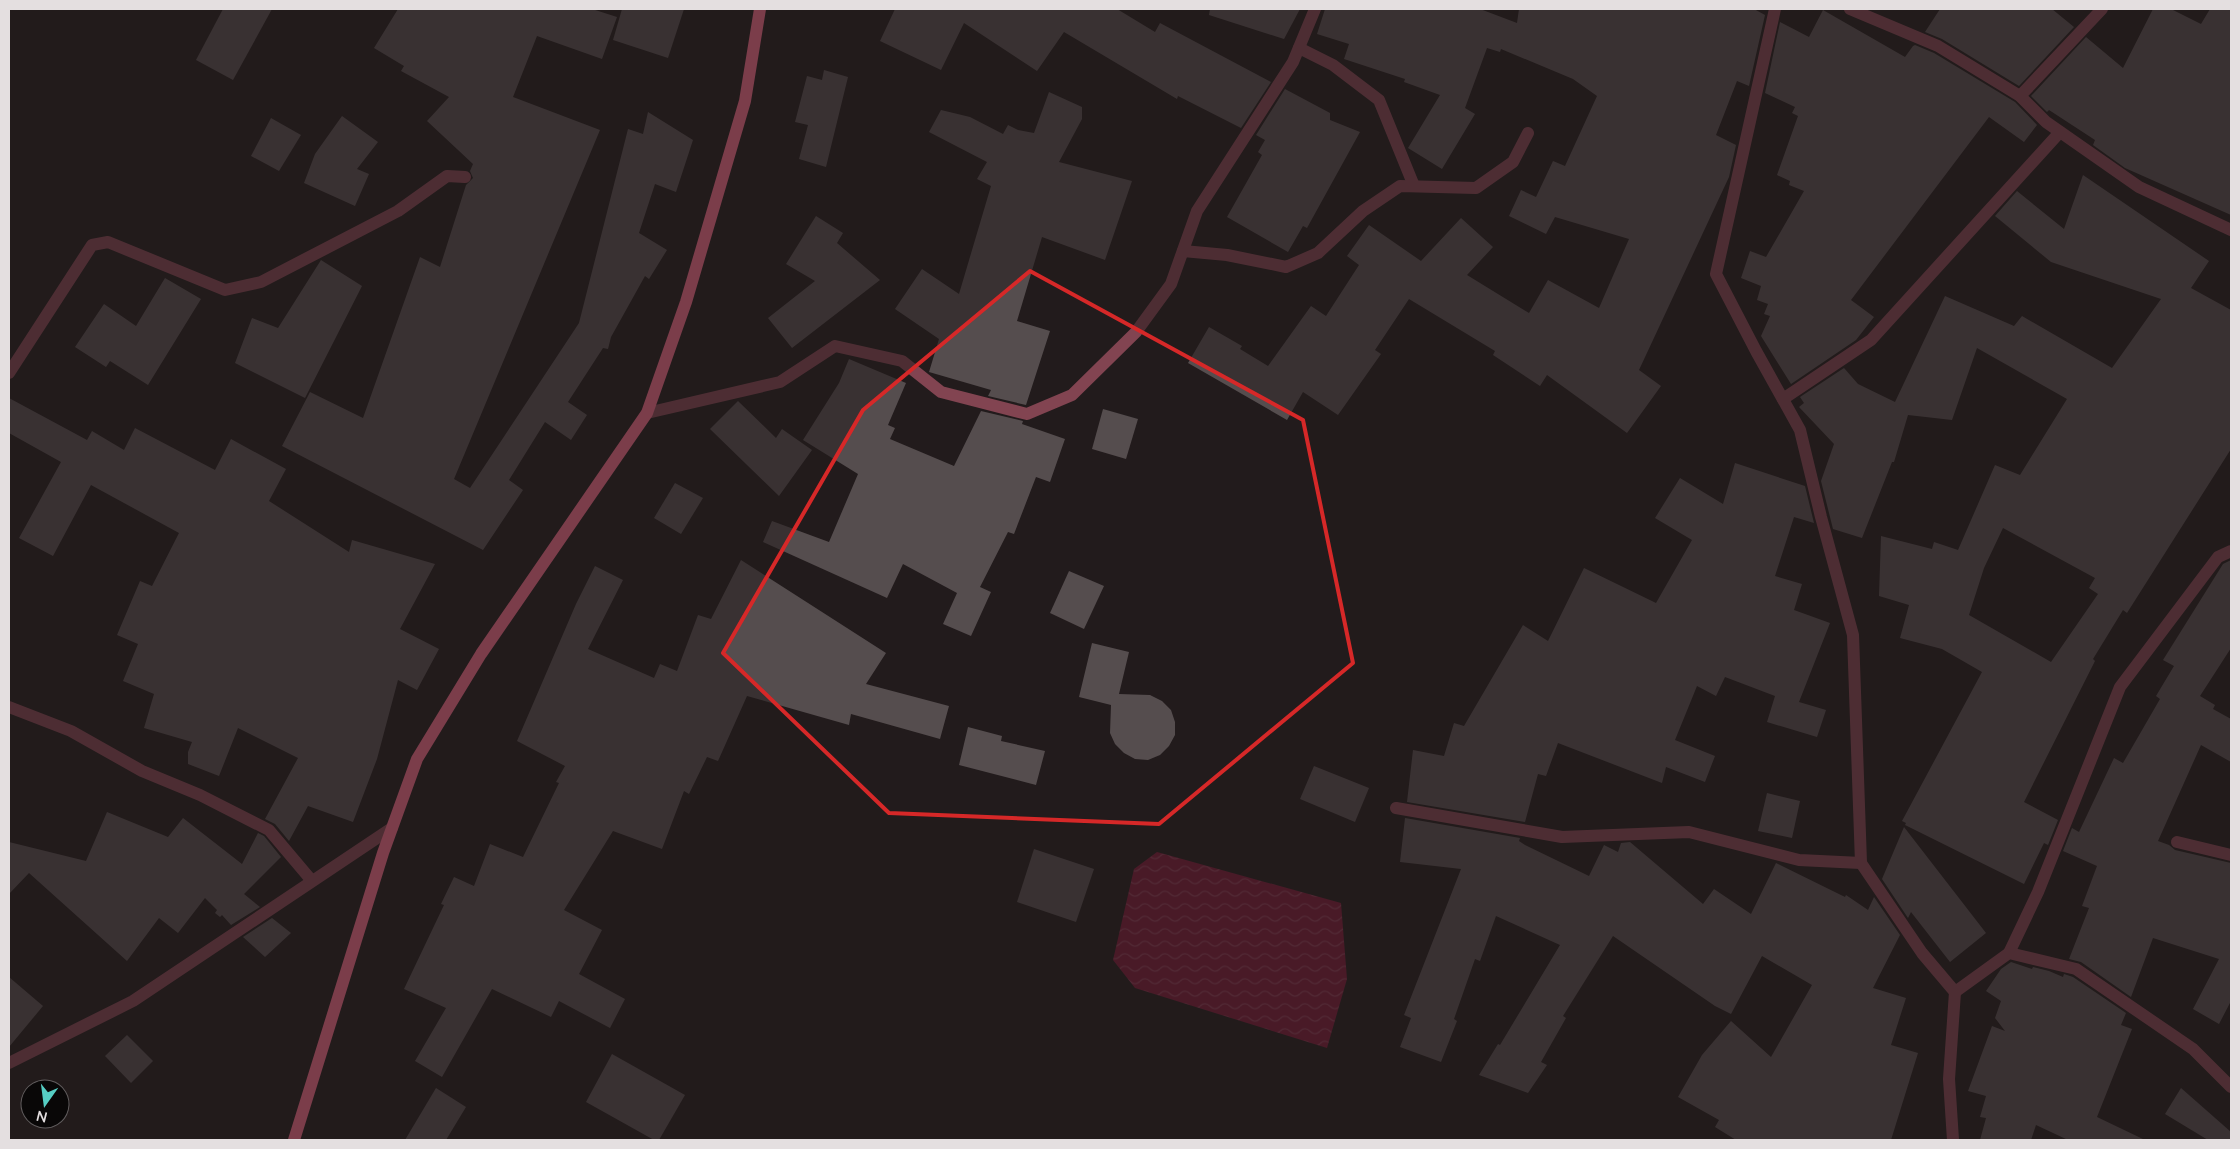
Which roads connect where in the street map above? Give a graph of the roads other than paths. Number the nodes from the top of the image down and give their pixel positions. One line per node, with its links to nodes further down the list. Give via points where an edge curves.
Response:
1 (760, 9): 16 (main road, via 745,100 686,302)
2 (1315, 9): 6 (street)
3 (1775, 9): 15 (street, via 1716,274)
4 (1850, 9): 7 (street, via 1938,46)
5 (2102, 9): 7 (street)
6 (1299, 48): 11 (street, via 1332,65 1379,100); 13 (street, via 1197,211)
7 (2020, 96): 8 (street)
8 (2060, 132): 12 (street, via 2139,187); 15 (street, via 1871,340)
9 (1528, 133): 11 (street, via 1513,162 1476,188)
10 (465, 177): 14 (street, via 447,176 398,211 261,282 225,290 108,242 92,245)
11 (1414, 186): 13 (street, via 1400,186 1363,210 1318,253 1286,268 1227,255)
12 (2231, 230)
13 (1183, 251): 16 (street, via 1171,284 1136,332 1072,395 1027,414 941,392 902,361 835,346 780,382)
14 (9, 373)
15 (1783, 399): 23 (street, via 1800,430 1853,635)
16 (647, 413): 20 (main road, via 481,654 417,759)
17 (2231, 551): 25 (street, via 2218,557 2120,687 2038,892)
18 (9, 707): 24 (street, via 71,731 142,771 200,795 269,830)
19 (1396, 808): 23 (street, via 1562,837 1689,832 1799,860)
20 (392, 828): 24 (street); 29 (main road)
21 (2177, 842): 22 (street)
22 (2231, 855)
23 (1861, 862): 26 (street, via 1922,953)
24 (312, 881): 27 (street, via 133,1001)
25 (2009, 954): 26 (street); 28 (street, via 2076,969 2193,1049)
26 (1955, 992): 30 (street, via 1949,1080)
27 (9, 1063)
28 (2231, 1087)
29 (294, 1140)
30 (1953, 1140)

